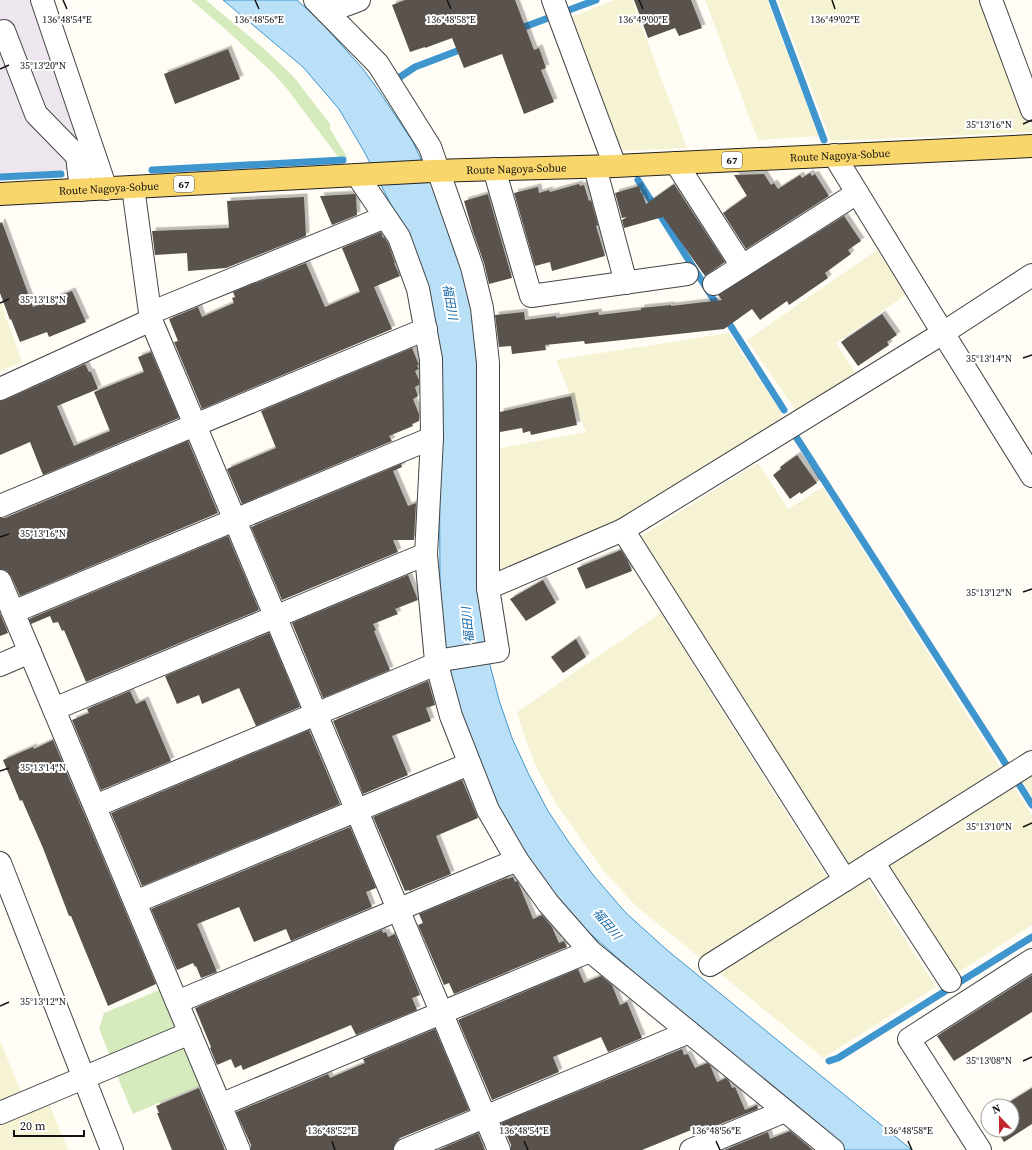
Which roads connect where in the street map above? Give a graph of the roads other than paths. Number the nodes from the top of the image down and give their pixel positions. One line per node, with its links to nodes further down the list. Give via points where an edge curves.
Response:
1 (42, 0): 16 (street)
2 (359, 0): 5 (street)
3 (553, 0): 11 (street)
4 (991, 0): 7 (street)
5 (321, 6): 13 (street, via 378,64 430,147)
6 (4, 31): 17 (street, via 36,114 77,156)
7 (1032, 110)
8 (1032, 146): 9 (main road, Route Nagoya-Sobue / 67)
9 (834, 155): 10 (main road, Route Nagoya-Sobue / 67); 18 (street)
10 (676, 163): 11 (main road, Route Nagoya-Sobue / 67); 21 (street)
11 (605, 166): 12 (main road, Route Nagoya-Sobue / 67); 24 (street)
12 (494, 169): 13 (main road, Route Nagoya-Sobue / 67); 24 (street, via 531,296)
13 (435, 170): 14 (main road, Route Nagoya-Sobue / 67); 38 (street, via 472,267 482,308 488,363)
14 (362, 175): 15 (main road, Route Nagoya-Sobue / 67); 20 (street)
15 (133, 187): 16 (main road, Route Nagoya-Sobue / 67); 26 (street)
16 (106, 188): 17 (main road, Route Nagoya-Sobue / 67)
17 (81, 190): 19 (main road, Route Nagoya-Sobue / 67)
18 (857, 193): 21 (street); 28 (street)
19 (0, 194)
20 (385, 217): 26 (street); 27 (street, via 399,237 418,289)
21 (742, 266): 25 (street)
22 (688, 274): 24 (street)
23 (1032, 274): 28 (street)
24 (626, 283)
25 (714, 284)
26 (150, 317): 29 (street); 30 (street)
27 (426, 329): 30 (street); 31 (street, via 431,359)
28 (943, 333): 32 (street); 35 (street)
29 (0, 389)
30 (195, 425): 33 (street); 34 (street)
31 (432, 438): 34 (street); 36 (street)
32 (1032, 476)
33 (0, 506)
34 (235, 520): 39 (street); 40 (street)
35 (624, 530): 38 (street); 53 (street)
36 (426, 554): 40 (street); 42 (street)
37 (0, 581): 39 (street)
38 (488, 588): 42 (street, via 498,651)
39 (13, 612): 41 (street)
40 (276, 617): 44 (street); 45 (street)
41 (30, 652): 43 (street); 44 (street)
42 (438, 661): 45 (street); 47 (street, via 451,716)
43 (0, 665)
44 (54, 709): 48 (street)
45 (316, 714): 48 (street); 49 (street)
46 (1032, 762): 51 (street)
47 (469, 764): 49 (street); 50 (street, via 488,810)
48 (95, 806): 54 (street)
49 (356, 810): 54 (street); 55 (street)
50 (517, 860): 55 (street); 56 (street, via 548,903)
51 (873, 862): 53 (street); 59 (street)
52 (0, 863): 64 (street)
53 (845, 880): 58 (street)
54 (135, 902): 60 (street)
55 (398, 910): 60 (street); 61 (street)
56 (590, 950): 61 (street); 62 (street)
57 (1032, 960): 75 (street, via 909,1039)
58 (710, 965)
59 (950, 981)
60 (177, 1002): 63 (street)
61 (441, 1013): 65 (street); 68 (street)
62 (689, 1032): 66 (street); 68 (street)
63 (190, 1033): 64 (street); 65 (street)
64 (85, 1078): 67 (street); 69 (street)
65 (220, 1105): 70 (street)
66 (785, 1111): 73 (street); 74 (street)
67 (0, 1113)
68 (485, 1117): 71 (street); 72 (street)
69 (112, 1150)
70 (239, 1150)
71 (405, 1150)
72 (499, 1150)
73 (691, 1150)
74 (833, 1150)
75 (980, 1150)

